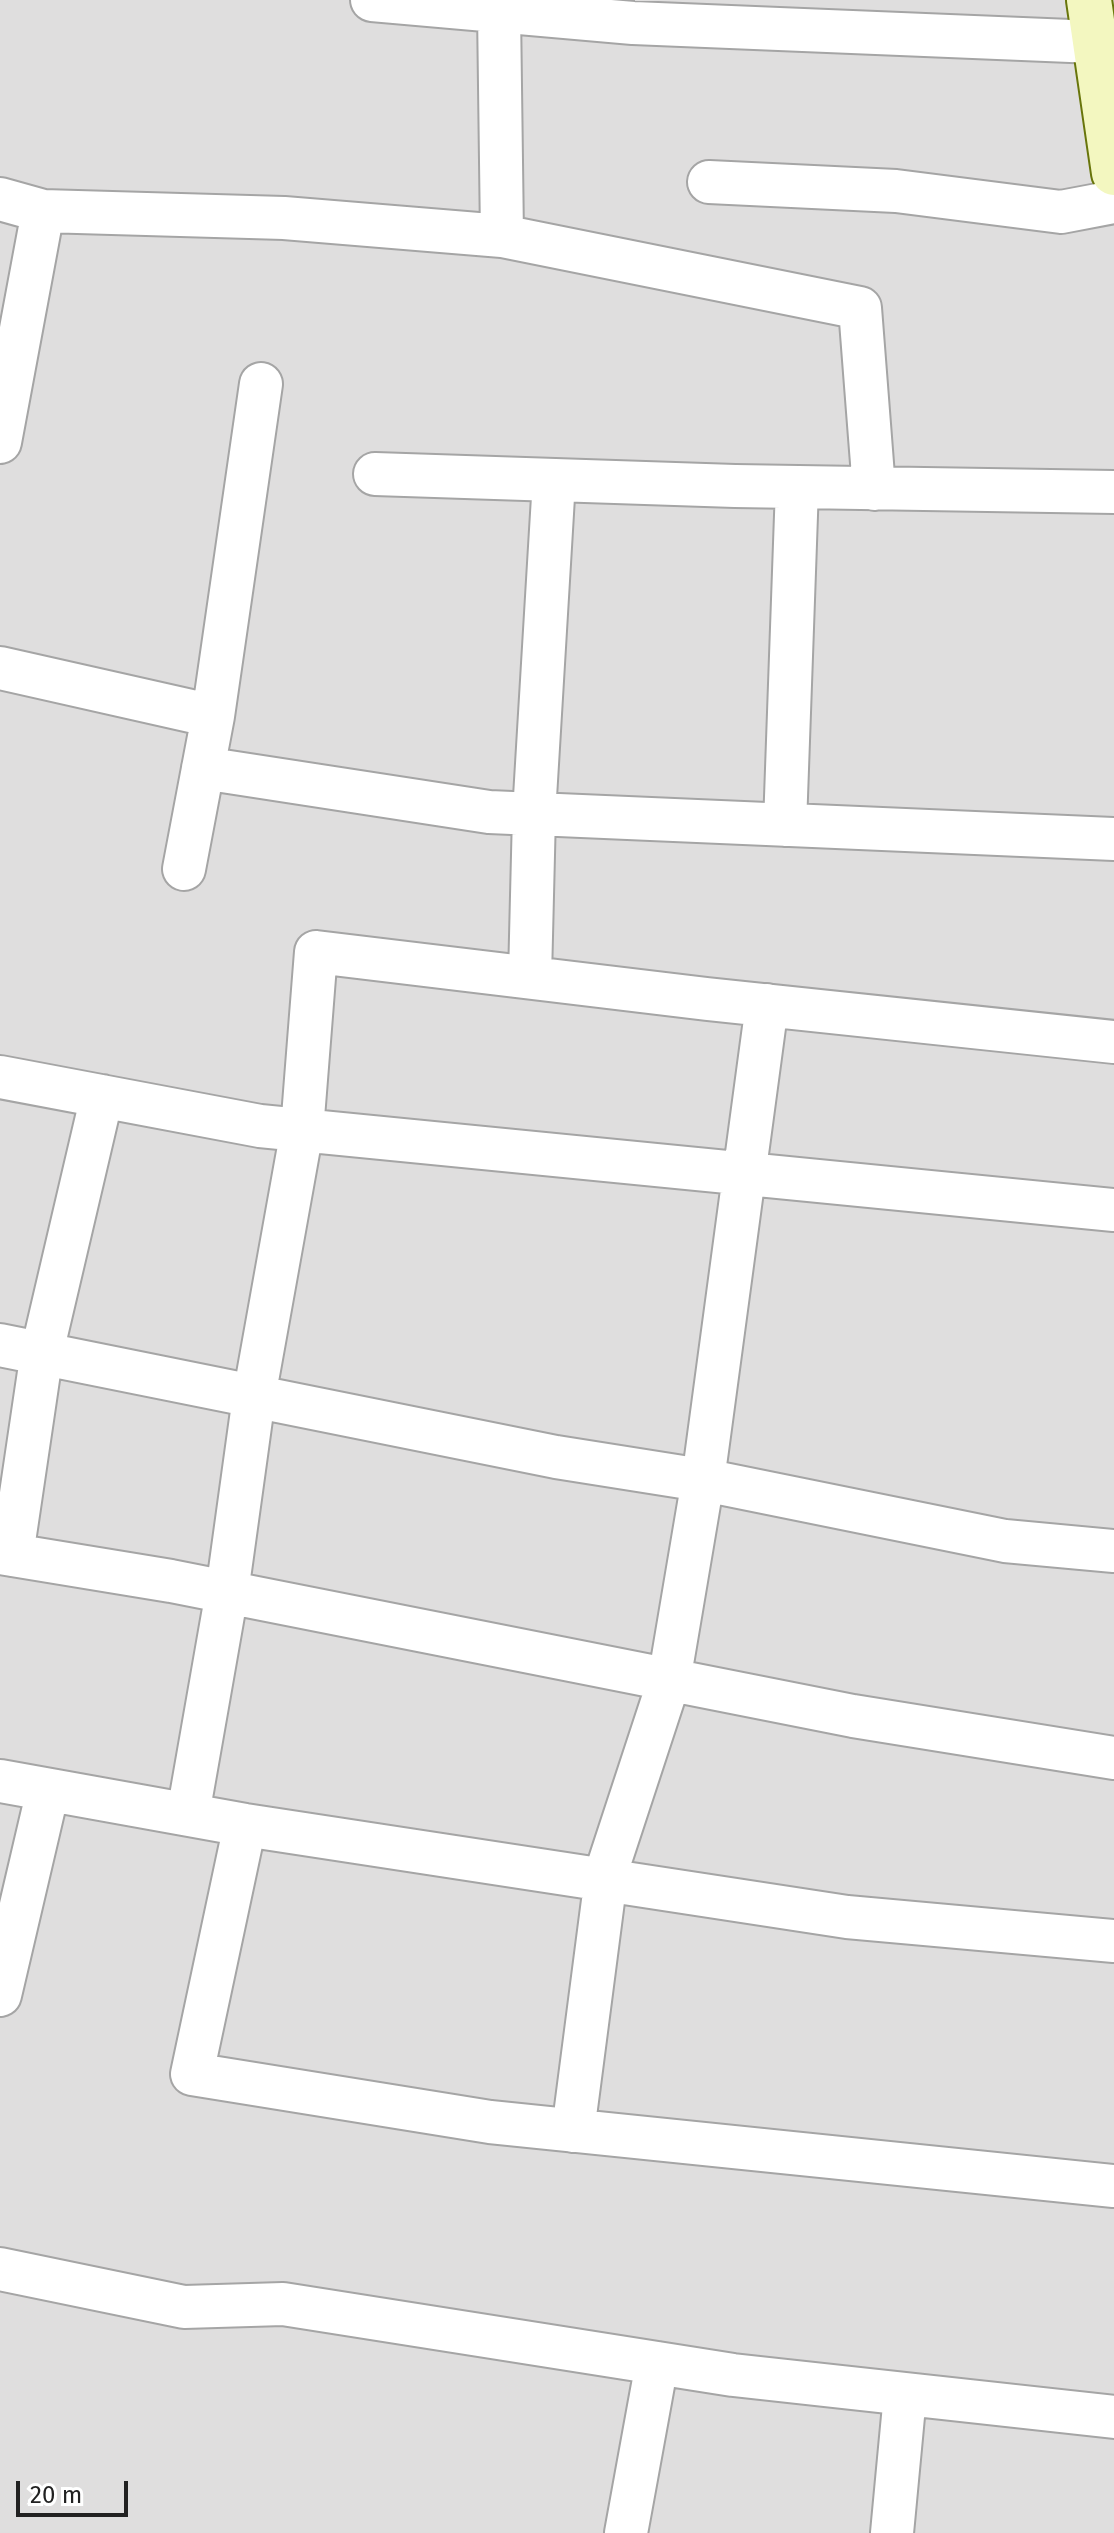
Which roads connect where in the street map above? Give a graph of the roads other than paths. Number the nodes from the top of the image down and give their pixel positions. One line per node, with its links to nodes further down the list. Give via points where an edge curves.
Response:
1 (372, 0): 2 (street)
2 (499, 11): 3 (street); 10 (street)
3 (620, 11): 4 (street)
4 (1098, 24): 5 (street)
5 (1113, 161)
6 (709, 182): 8 (street, via 896,191 1061,212)
7 (0, 199): 9 (street)
8 (1114, 202)
9 (43, 211): 10 (street, via 284,218); 12 (street)
10 (502, 236): 16 (street, via 860,308)
11 (261, 384): 19 (street)
12 (0, 442)
13 (375, 474): 14 (street)
14 (554, 480): 15 (street); 21 (street)
15 (797, 487): 16 (street); 22 (street)
16 (874, 489): 17 (street)
17 (1114, 492)
18 (0, 668): 19 (street)
19 (213, 716): 20 (street)
20 (203, 768): 21 (street, via 489,812); 24 (street)
21 (534, 814): 22 (street); 25 (street)
22 (785, 825): 23 (street)
23 (1114, 839)
24 (184, 869)
25 (530, 977): 26 (street); 30 (street, via 316,952)
26 (767, 1005): 27 (street); 31 (street)
27 (1114, 1042)
28 (0, 1077): 29 (street)
29 (102, 1096): 30 (street); 34 (street)
30 (302, 1130): 31 (street); 35 (street)
31 (746, 1175): 32 (street); 36 (street)
32 (1114, 1210)
33 (0, 1345): 34 (street)
34 (42, 1353): 35 (street); 38 (street)
35 (254, 1397): 36 (street, via 556,1457); 39 (street)
36 (703, 1480): 37 (street, via 1005,1541); 40 (street)
37 (1114, 1551)
38 (6, 1554): 39 (street)
39 (227, 1592): 40 (street); 44 (street)
40 (669, 1681): 41 (street); 46 (street)
41 (1114, 1758)
42 (0, 1781): 43 (street)
43 (48, 1790): 44 (street); 48 (street)
44 (188, 1814): 45 (street)
45 (245, 1825): 46 (street); 49 (street, via 192,2074)
46 (607, 1880): 47 (street, via 847,1917); 49 (street)
47 (1114, 1941)
48 (0, 1995)
49 (573, 2131): 50 (street)
50 (1114, 2186)
51 (0, 2269): 52 (street, via 184,2307 283,2304)
52 (657, 2363): 53 (street); 55 (street)
53 (905, 2395): 54 (street); 56 (street)
54 (1114, 2417)
55 (626, 2533)
56 (892, 2533)

